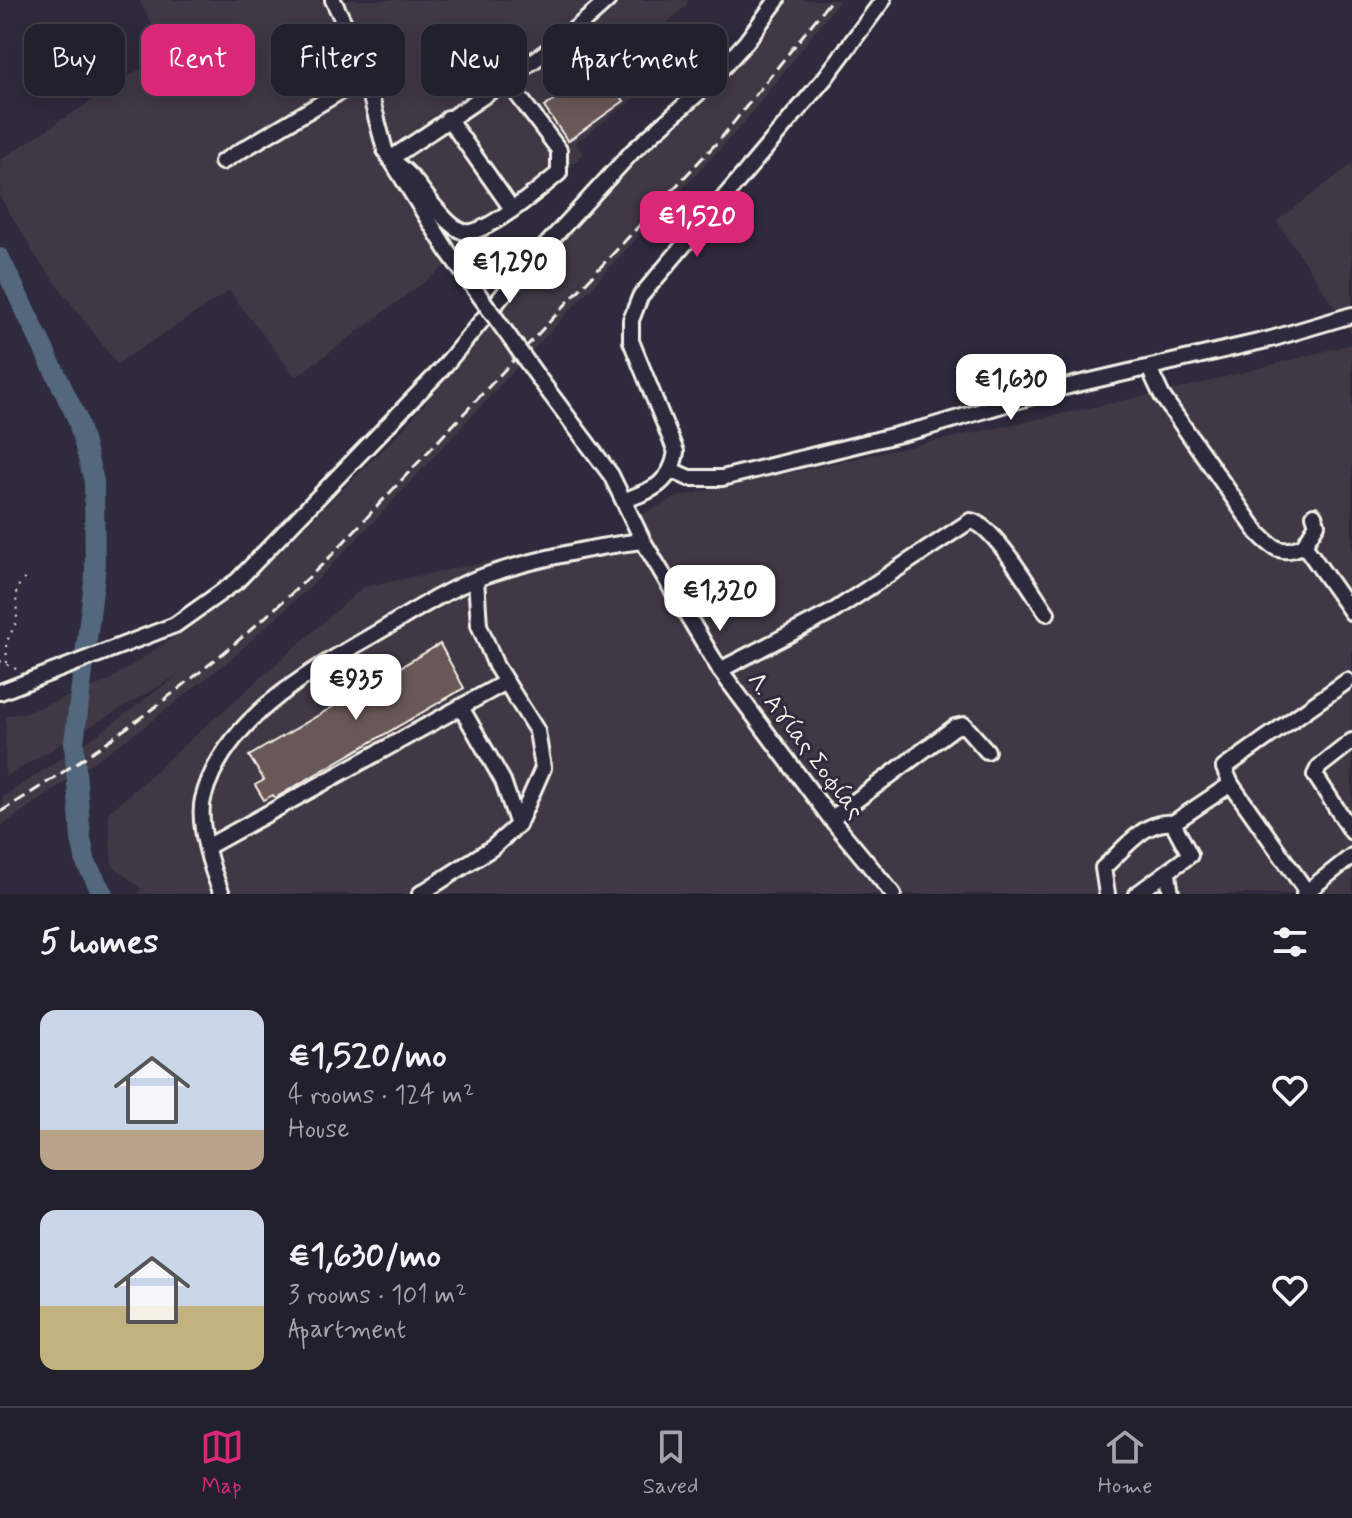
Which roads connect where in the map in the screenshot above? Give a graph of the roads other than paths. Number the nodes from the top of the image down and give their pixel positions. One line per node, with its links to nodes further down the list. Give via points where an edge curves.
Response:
1 (333, 0): 5 (street, Λ. Αγίας Σοφίας)
2 (608, 0): 6 (street)
3 (777, 0): 28 (street, via 704,88 633,151 441,370 237,581 175,625)
4 (883, 0): 17 (street, via 816,89 640,297 631,320 631,341 676,452)
5 (345, 24)
6 (527, 63)
7 (333, 96): 13 (street)
8 (371, 96): 12 (street, Λ. Αγίας Σοφίας)
9 (479, 96): 11 (street)
10 (518, 96): 14 (street, via 559,150 561,163 559,173)
11 (448, 118): 12 (street); 14 (street)
12 (390, 159): 14 (street, via 411,173 440,213 463,232); 18 (street, Λ. Αγίας Σοφίας, bridge, via 449,253)
13 (222, 162)
14 (512, 209)
15 (1352, 315): 16 (street)
16 (1149, 368): 17 (street, via 722,478 689,478); 21 (street, via 1162,396 1258,533 1283,551)
17 (673, 471): 18 (street, via 662,485)
18 (625, 500): 20 (street, Λ. Αγίας Σοφίας)
19 (1314, 515): 21 (street, via 1317,524)
20 (643, 541): 22 (street); 25 (street, Λ. Αγίας Σοφίας)
21 (1304, 545): 24 (street)
22 (476, 579): 27 (street, via 479,625); 37 (street, via 305,675 244,728 213,771 202,802)
23 (1047, 613): 25 (street, via 991,534 970,521 832,612)
24 (1352, 613)
25 (720, 670): 33 (street, Λ. Αγίας Σοφίας)
26 (1347, 681): 32 (street, via 1224,768)
27 (506, 682): 29 (street); 35 (street, via 537,731 543,768)
28 (0, 692)
29 (462, 709): 35 (street, via 503,781); 37 (street)
30 (1352, 741): 36 (street, via 1315,775)
31 (987, 751): 33 (street, via 969,728 955,727)
32 (1231, 784): 34 (street); 40 (street)
33 (831, 819): 43 (street, Λ. Αγίας Σοφίας)
34 (1173, 823): 39 (street, via 1190,855); 44 (street, via 1154,824 1103,868)
35 (518, 825): 42 (street)
36 (1352, 832)
37 (207, 847): 41 (street)
38 (1352, 856): 40 (street)
39 (1168, 874): 45 (street); 46 (street)
40 (1306, 893)
41 (222, 894)
42 (420, 894)
43 (893, 894)
44 (1107, 894)
45 (1137, 894)
46 (1171, 894)

